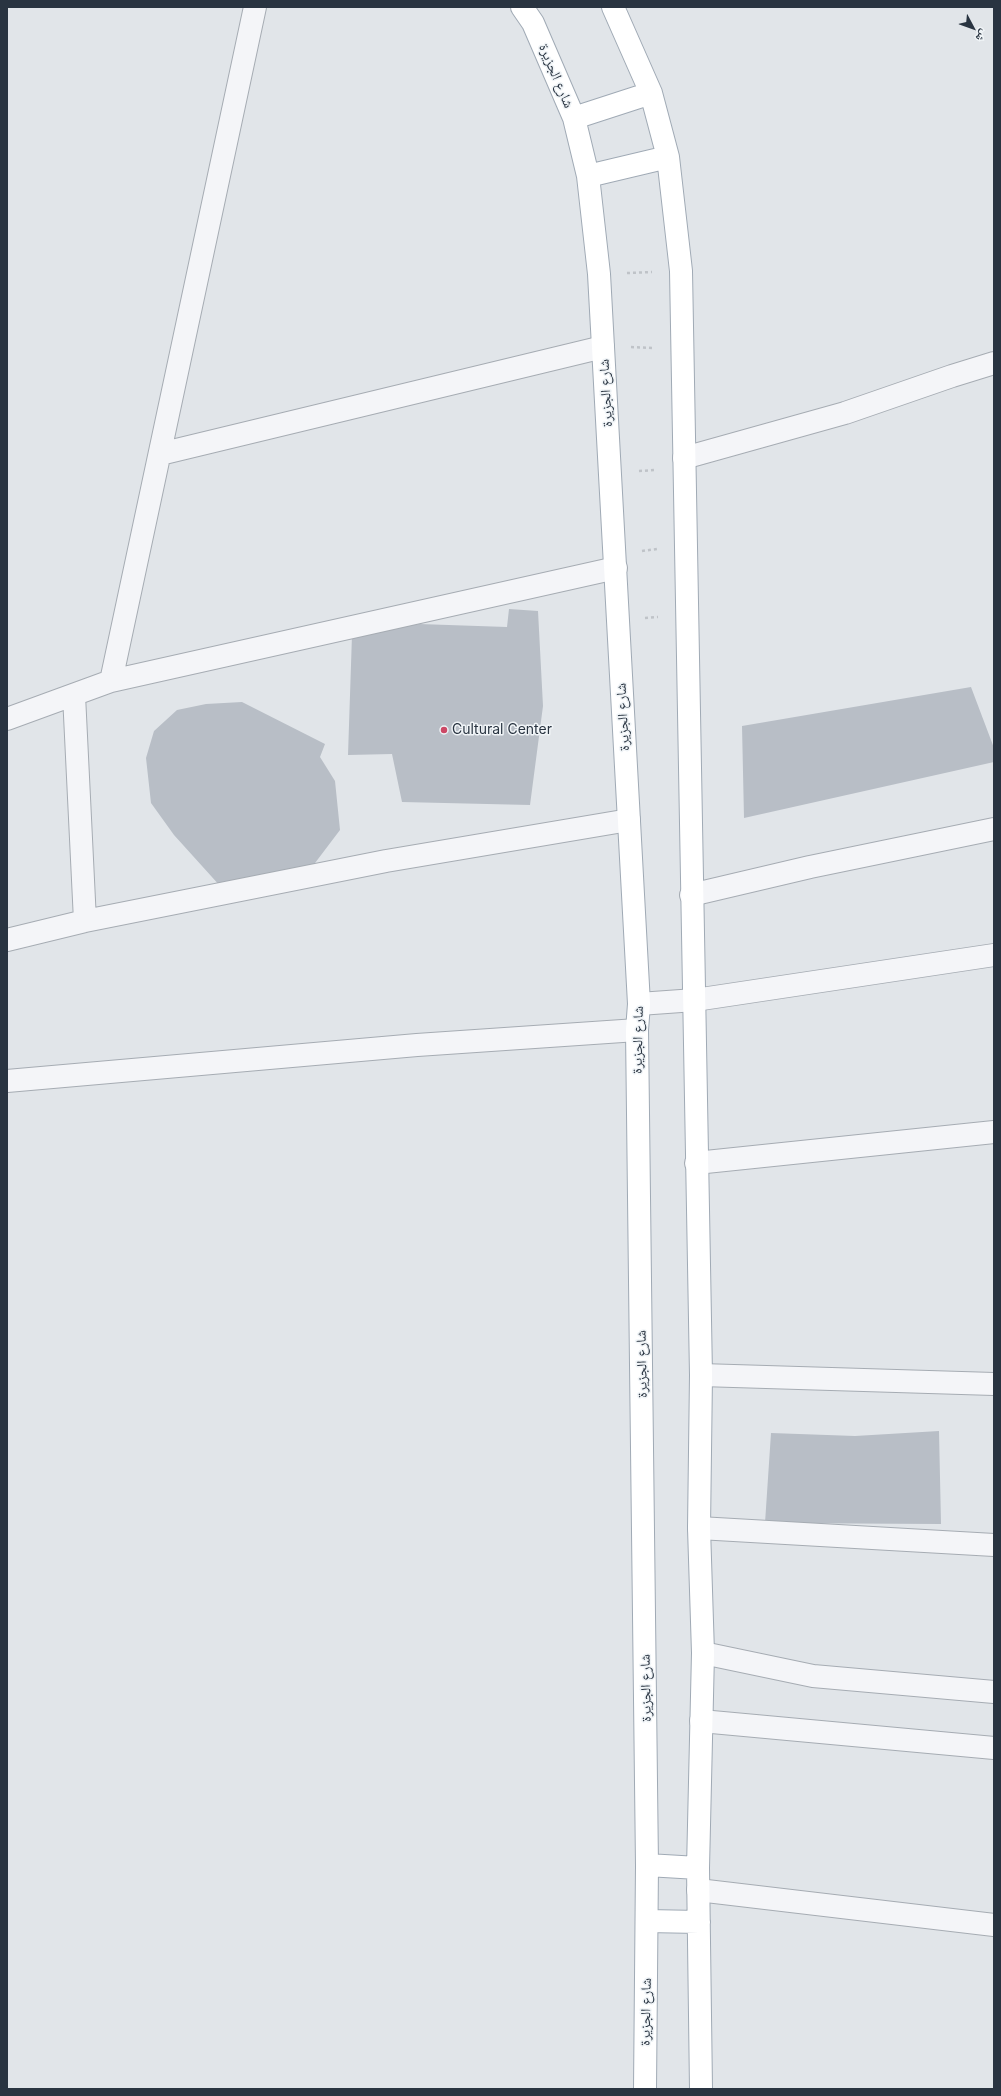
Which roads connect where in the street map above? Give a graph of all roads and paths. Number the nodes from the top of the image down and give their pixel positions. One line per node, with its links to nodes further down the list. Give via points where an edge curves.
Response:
1 (256, 7): 13 (street)
2 (522, 7): 5 (main road, شارع الجزيرة, via 533,22)
3 (613, 7): 4 (main road)
4 (651, 93): 5 (main road); 6 (main road)
5 (574, 118): 7 (main road, شارع الجزيرة)
6 (668, 157): 7 (main road); 8 (main road)
7 (588, 176): 9 (main road, شارع الجزيرة)
8 (681, 271): 9 (path); 11 (main road)
9 (599, 274): 10 (main road, شارع الجزيرة)
10 (603, 347): 11 (path); 13 (street); 15 (main road, شارع الجزيرة)
11 (682, 349): 14 (main road)
12 (994, 363): 14 (street)
13 (160, 454): 20 (street)
14 (684, 463): 15 (path); 16 (main road)
15 (610, 474): 17 (main road, شارع الجزيرة)
16 (685, 545): 17 (path); 18 (main road)
17 (615, 561): 19 (main road, شارع الجزيرة); 20 (street)
18 (687, 615): 19 (path); 25 (main road)
19 (618, 620): 23 (main road, شارع الجزيرة)
20 (112, 681): 21 (street)
21 (74, 695): 22 (street); 26 (street)
22 (7, 719)
23 (629, 820): 26 (street, via 386,862); 30 (main road, شارع الجزيرة)
24 (994, 829): 25 (street, via 810,867)
25 (691, 895): 29 (main road)
26 (85, 920): 27 (street)
27 (7, 940)
28 (994, 955): 29 (street)
29 (695, 1000): 30 (street); 34 (main road)
30 (639, 1004): 31 (main road, شارع الجزيرة)
31 (637, 1030): 32 (street, via 417,1045); 43 (main road, شارع الجزيرة)
32 (7, 1081)
33 (994, 1132): 34 (street)
34 (696, 1162): 35 (main road)
35 (700, 1375): 36 (street); 37 (main road)
36 (994, 1384)
37 (700, 1528): 38 (street); 39 (main road)
38 (994, 1545)
39 (702, 1653): 40 (street, via 813,1676); 41 (main road)
40 (994, 1692)
41 (701, 1721): 42 (street); 44 (main road)
42 (994, 1748)
43 (648, 1865): 44 (main road); 46 (main road, شارع الجزيرة)
44 (698, 1868): 45 (main road)
45 (698, 1890): 47 (main road); 48 (street)
46 (647, 1921): 47 (main road); 49 (main road, شارع الجزيرة)
47 (698, 1922): 50 (main road)
48 (994, 1925)
49 (645, 2089)
50 (701, 2089)

